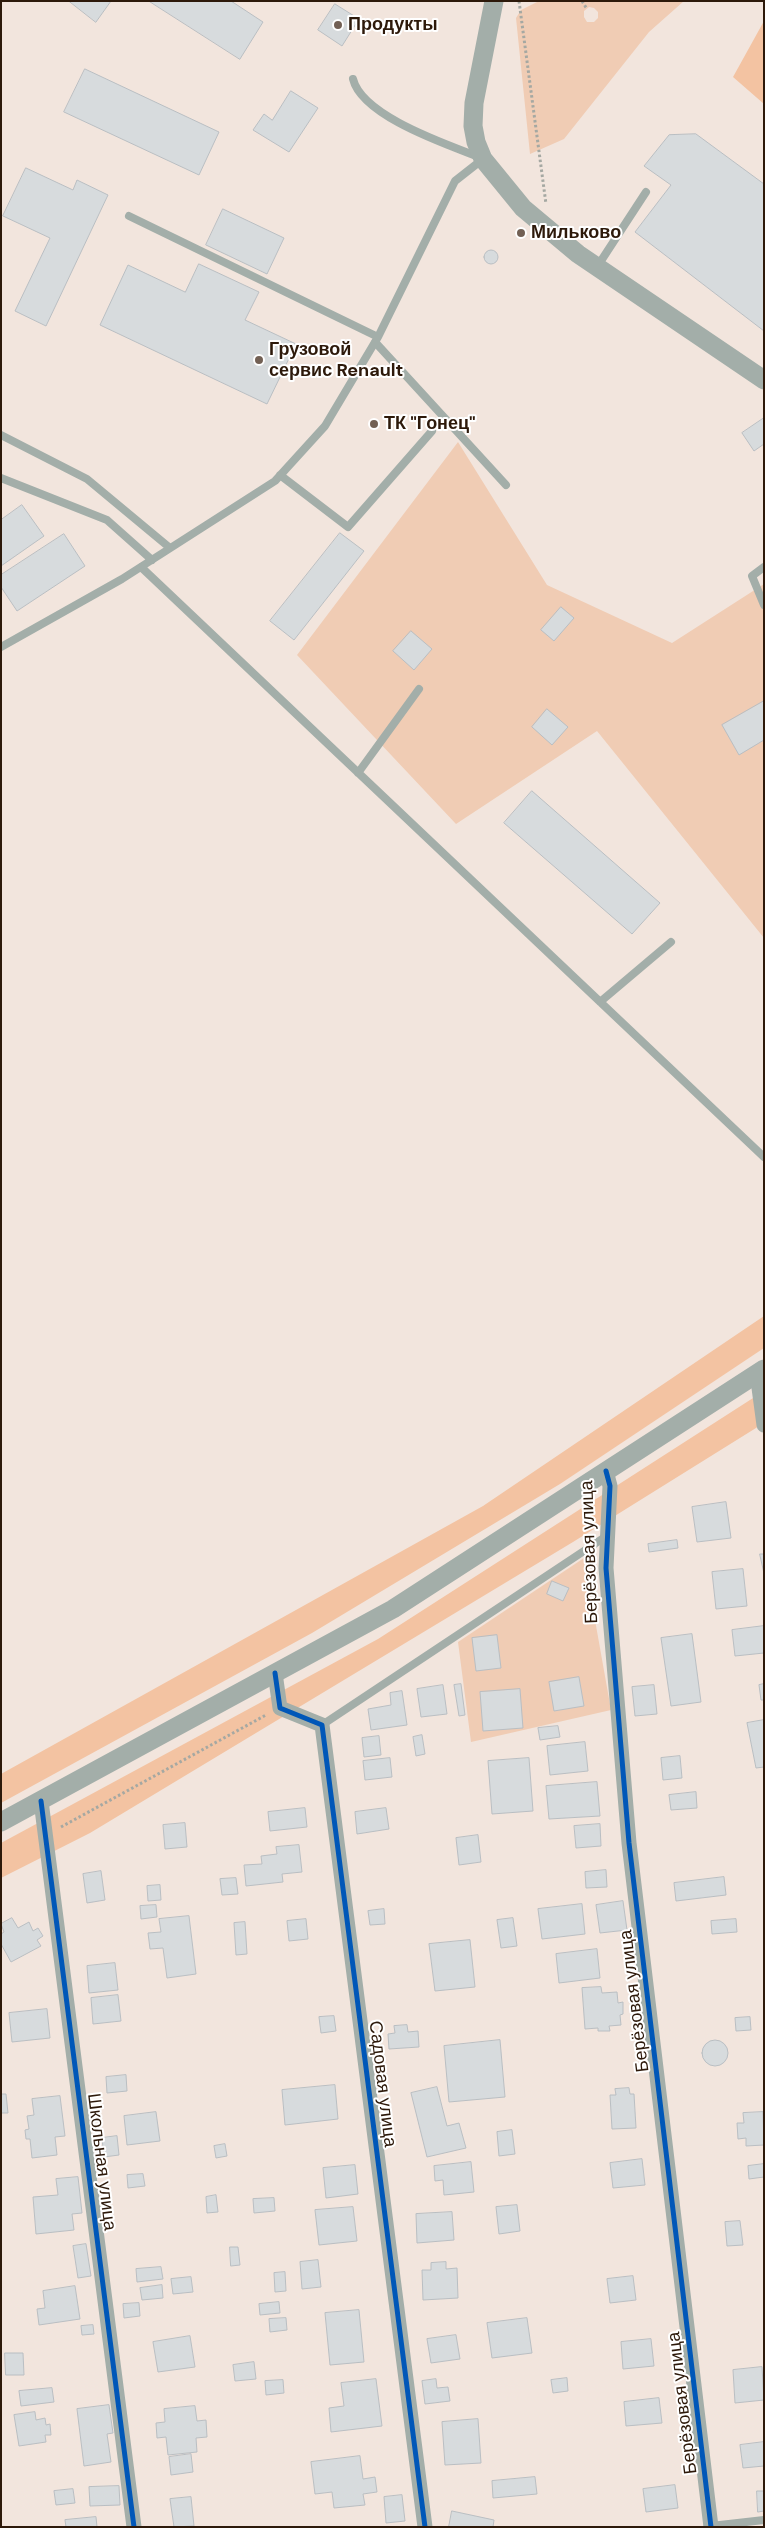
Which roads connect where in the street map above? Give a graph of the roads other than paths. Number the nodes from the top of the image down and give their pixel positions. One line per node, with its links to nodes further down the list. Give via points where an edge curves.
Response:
1 (497, 3): 3 (street, via 474,103 473,126)
2 (353, 78): 3 (lane, via 354,85 366,101 408,129)
3 (484, 159): 6 (street, via 523,208); 7 (lane, via 456,180)
4 (646, 192): 6 (lane)
5 (130, 216): 7 (lane)
6 (597, 267): 8 (street)
7 (377, 339): 11 (lane, via 325,426); 13 (lane)
8 (764, 380)
9 (432, 431): 11 (lane, via 348,526)
10 (1, 435): 14 (lane, via 88,479)
11 (280, 475): 14 (lane)
12 (1, 478): 15 (lane, via 107,520)
13 (506, 485)
14 (170, 548): 15 (lane)
15 (152, 560): 17 (lane)
16 (764, 566): 18 (lane, via 752,576)
17 (141, 567): 19 (lane); 21 (lane)
18 (764, 605)
19 (1, 647)
20 (419, 689): 21 (lane)
21 (358, 772): 23 (lane)
22 (671, 942): 23 (lane)
23 (600, 1002): 24 (lane)
24 (764, 1157)
25 (761, 1371): 26 (street); 27 (street)
26 (764, 1425)
27 (606, 1471): 28 (street, Берёзовая улица, via 610,1486); 29 (street, via 393,1608)
28 (608, 1535): 30 (lane); 34 (street, Берёзовая улица, via 606,1568 629,1843)
29 (275, 1673): 30 (street, via 280,1708); 31 (street)
30 (322, 1725): 36 (street, Садовая улица)
31 (41, 1800): 32 (street); 35 (street, Школьная улица)
32 (1, 1822)
33 (764, 2520): 34 (lane)
34 (711, 2526)
35 (134, 2527)
36 (425, 2527)

